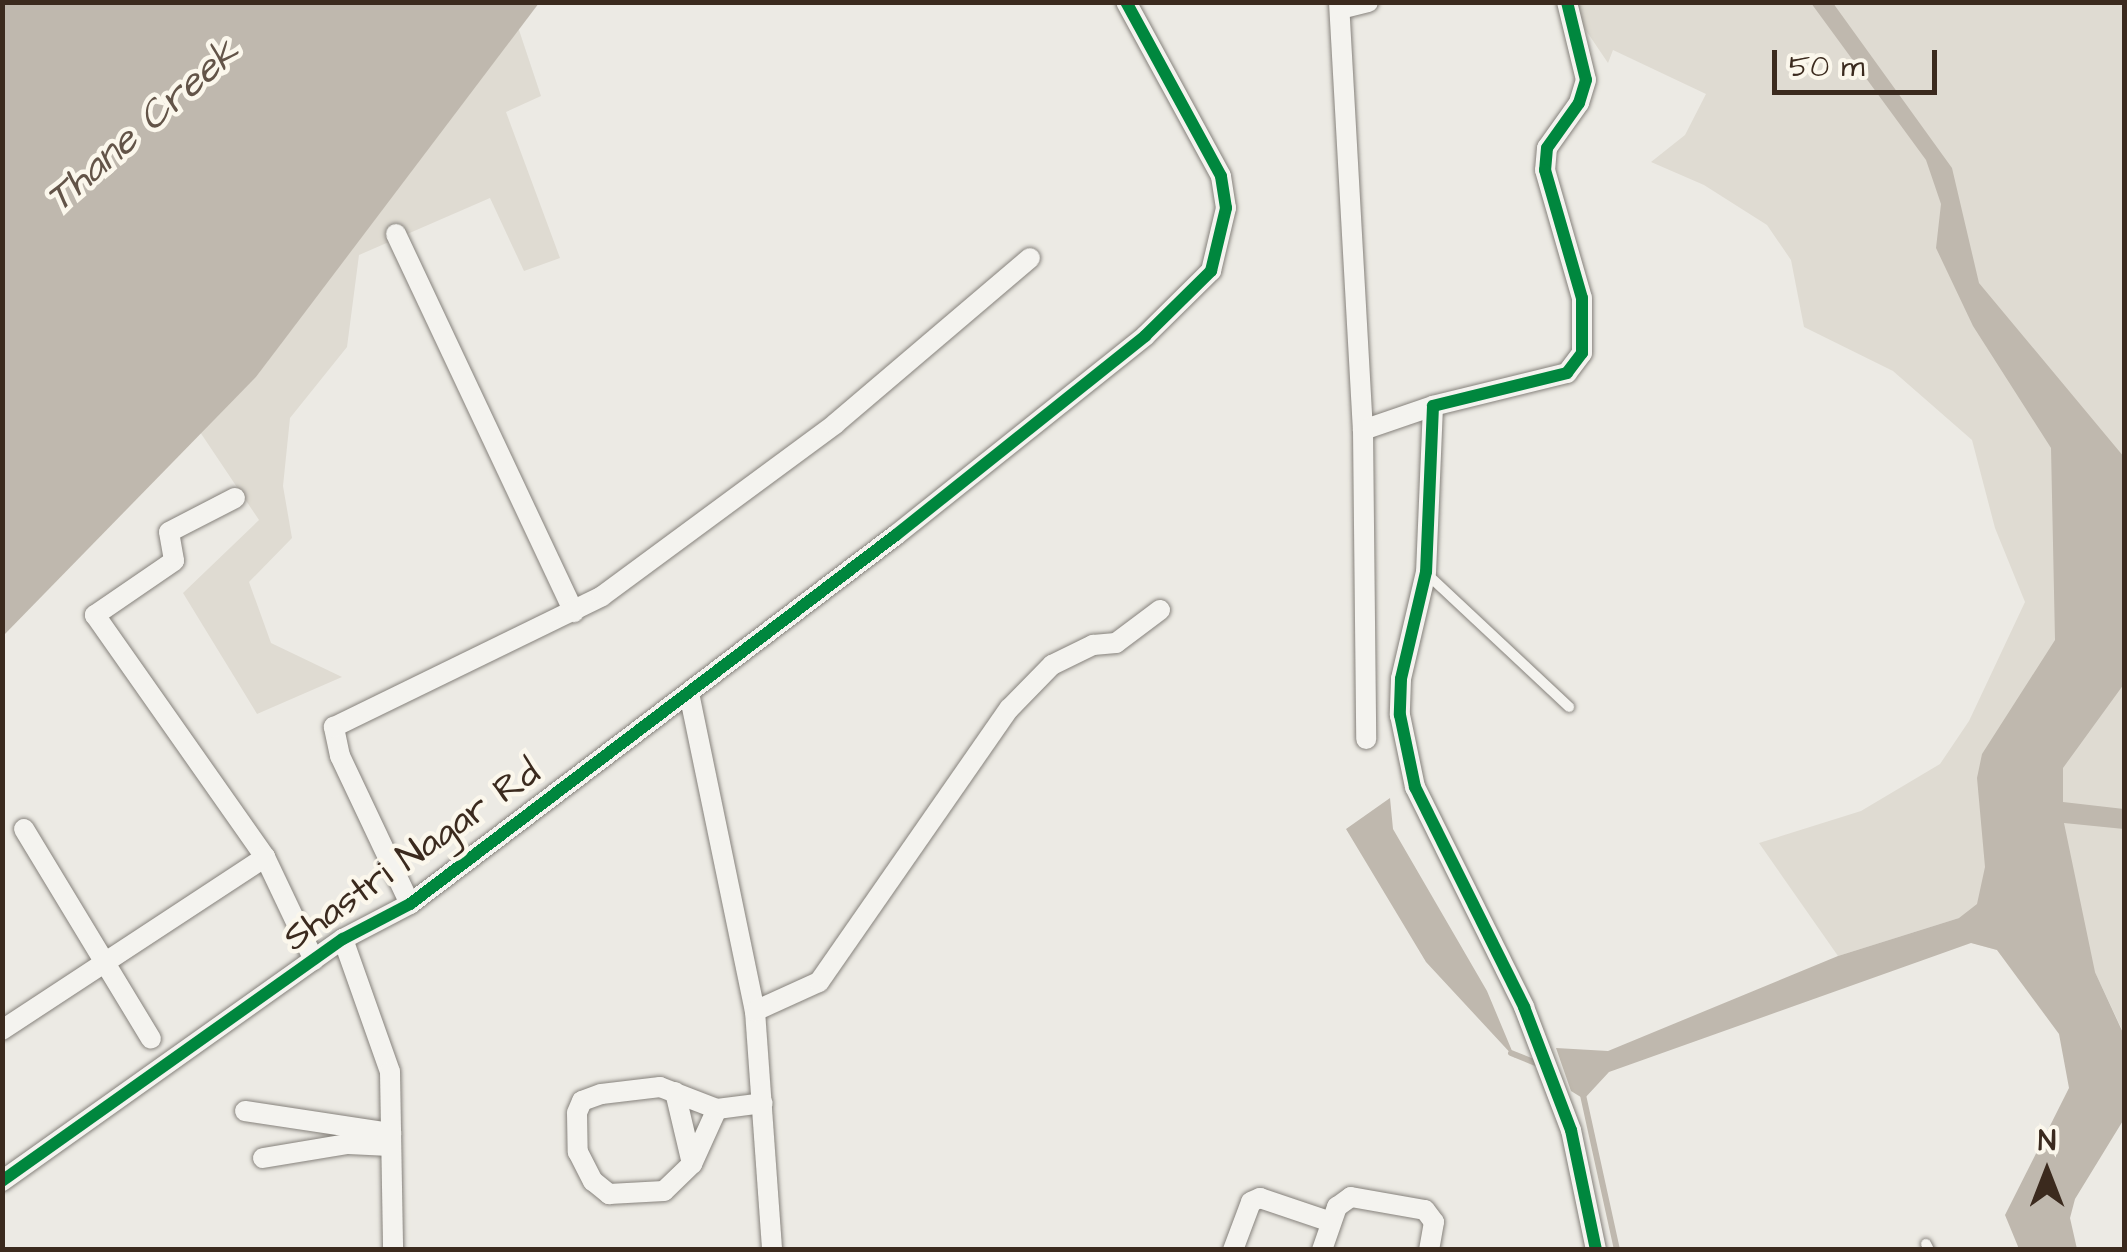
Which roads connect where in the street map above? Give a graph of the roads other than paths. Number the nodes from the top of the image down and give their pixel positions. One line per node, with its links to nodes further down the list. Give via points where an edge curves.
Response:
1 (1126, 2): 13 (street, Shastri Nagar Rd, via 1221,176 1226,208 1210,271 1146,336)
2 (1368, 2): 4 (street)
3 (1568, 2): 7 (street, via 1586,80 1579,103 1548,148 1544,170 1582,298 1582,353 1566,373)
4 (1340, 6): 8 (street)
5 (396, 234): 12 (street)
6 (1030, 258): 12 (street, via 835,424)
7 (1433, 406): 8 (street); 10 (street)
8 (1362, 430): 15 (street)
9 (235, 498): 17 (street, via 170,532 174,560 95,615)
10 (1426, 572): 14 (lane); 39 (street, via 1401,678 1400,715 1415,787 1524,1007 1584,1176)
11 (1160, 610): 22 (street, via 1116,643 1092,645 1052,665 1009,709 819,982)
12 (574, 612): 18 (street, via 332,730)
13 (688, 693): 18 (street, Shastri Nagar Rd); 22 (street)
14 (1569, 708)
15 (1366, 739)
16 (24, 829): 21 (street)
17 (265, 857): 20 (street); 21 (street)
18 (410, 904): 19 (street, Shastri Nagar Rd)
19 (343, 938): 20 (street, Shastri Nagar Rd); 29 (street, via 390,1072)
20 (314, 960): 32 (street, Shastri Nagar Rd)
21 (107, 963): 23 (street); 24 (street)
22 (755, 1012): 26 (street)
23 (2, 1030)
24 (151, 1038)
25 (675, 1092): 27 (street); 31 (street); 31 (street, via 660,1086 582,1101 578,1152 593,1181 609,1194 664,1191)
26 (763, 1103): 27 (street); 35 (street)
27 (718, 1109): 31 (street)
28 (245, 1112): 29 (street)
29 (391, 1139): 30 (street); 34 (street)
30 (264, 1158)
31 (692, 1164)
32 (2, 1181)
33 (1331, 1222): 36 (street, via 1260,1198 1251,1202); 37 (street); 38 (street, via 1337,1207 1352,1197 1425,1210 1434,1222)
34 (393, 1250)
35 (772, 1250)
36 (1233, 1250)
37 (1322, 1250)
38 (1429, 1250)
39 (1596, 1250)

